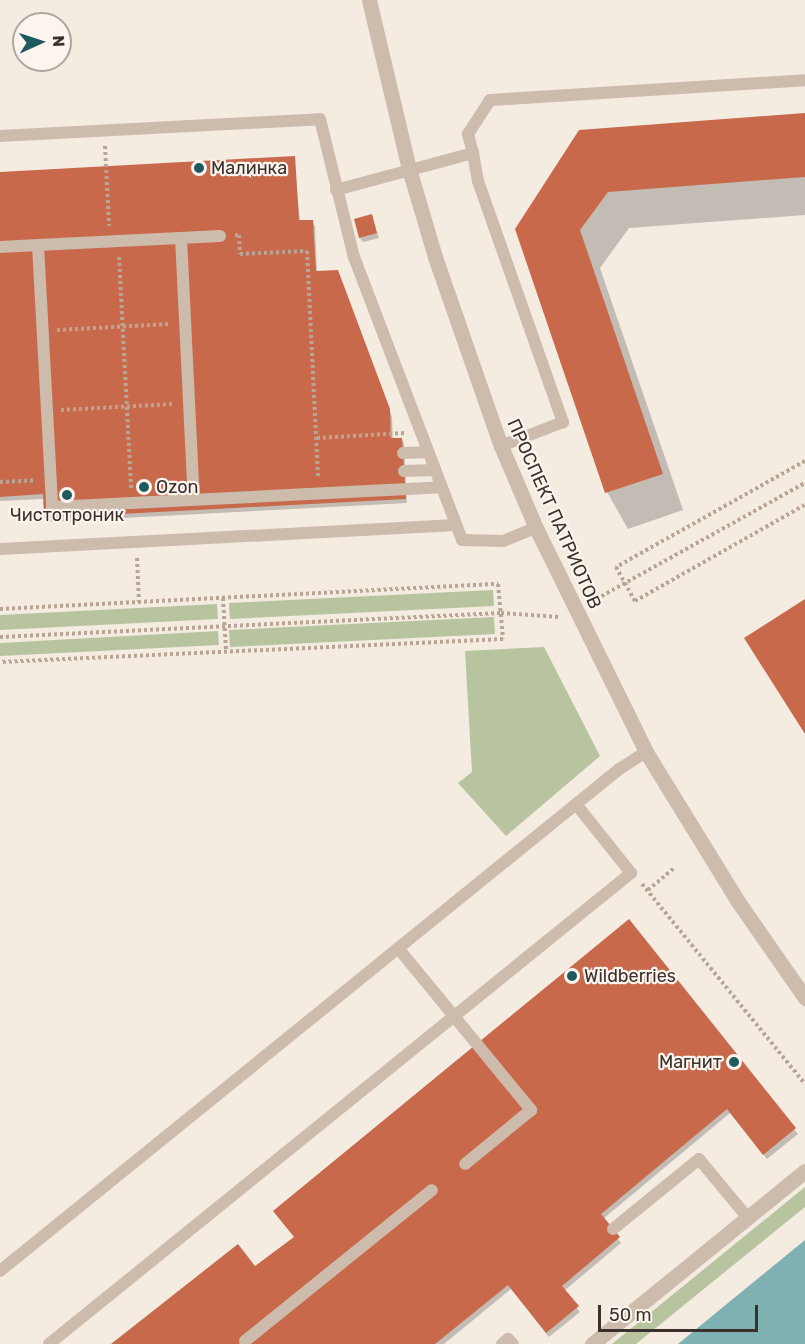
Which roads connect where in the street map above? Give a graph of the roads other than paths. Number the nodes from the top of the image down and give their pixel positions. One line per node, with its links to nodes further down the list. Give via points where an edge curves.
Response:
1 (369, 0): 5 (street, ПРОСПЕКТ ПАТРИОТОВ)
2 (805, 80): 4 (lane, via 490,100 468,134)
3 (0, 136): 6 (lane, via 320,119)
4 (473, 153): 5 (lane); 11 (lane, via 478,181 563,422)
5 (409, 170): 6 (lane); 11 (street, ПРОСПЕКТ ПАТРИОТОВ, via 455,320)
6 (336, 190): 12 (lane, via 354,257)
7 (219, 236): 8 (lane)
8 (181, 238): 9 (lane); 17 (lane)
9 (38, 245): 10 (lane); 17 (lane, via 52,507)
10 (0, 247)
11 (501, 446): 19 (street, ПРОСПЕКТ ПАТРИОТОВ)
12 (428, 452): 13 (lane); 14 (lane)
13 (403, 453)
14 (435, 470): 15 (lane); 16 (lane)
15 (404, 471)
16 (441, 487): 17 (lane); 18 (lane)
17 (194, 500)
18 (456, 525): 19 (lane, via 462,540 503,541); 20 (lane)
19 (536, 528): 21 (street, ПРОСПЕКТ ПАТРИОТОВ)
20 (0, 549)
21 (646, 752): 22 (lane); 24 (street, ПРОСПЕКТ ПАТРИОТОВ, via 739,903)
22 (576, 804): 23 (lane); 25 (lane, via 631,873)
23 (398, 948): 25 (lane); 31 (lane)
24 (805, 998)
25 (454, 1016): 26 (lane, via 531,1110); 33 (lane)
26 (465, 1164)
27 (805, 1171): 29 (street)
28 (432, 1190): 32 (lane)
29 (747, 1218): 30 (lane, via 699,1159); 36 (street)
30 (613, 1229)
31 (0, 1271)
32 (245, 1341)
33 (49, 1344)
34 (502, 1344): 35 (lane, via 508,1339)
35 (513, 1344)
36 (592, 1344)

